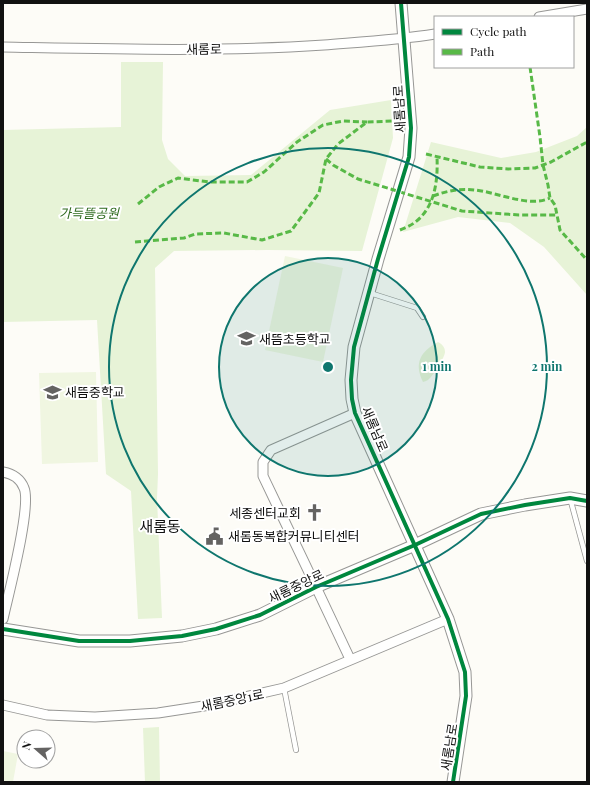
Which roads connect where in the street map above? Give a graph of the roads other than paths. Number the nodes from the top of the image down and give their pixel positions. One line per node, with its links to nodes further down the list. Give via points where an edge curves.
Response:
1 (401, 3): 5 (street, 새롬남로)
2 (587, 9): 3 (street)
3 (545, 16)
4 (434, 34): 5 (street, 새롬로)
5 (404, 39): 6 (street, 새롬로, via 274,48 127,50); 7 (street, 새롬남로, via 411,128 409,156)
6 (3, 47)
7 (368, 292): 8 (lane, via 417,308); 9 (street, 새롬남로, via 354,347 351,380)
8 (423, 317)
9 (356, 413): 13 (street, 새롬남로); 15 (street, 새롬중앙로, via 271,450 264,462 263,476)
10 (3, 472): 16 (street, via 17,478 25,489 26,500 18,552)
11 (570, 498): 12 (street, 새롬중앙로); 13 (street, 새롬중앙로, via 481,514); 14 (lane)
12 (587, 501)
13 (415, 545): 15 (street, 새롬중앙로); 17 (street, 새롬남로)
14 (587, 561)
15 (316, 587): 18 (street, 새롬중앙로, via 260,615 216,629 182,636 130,641 79,641); 19 (street)
16 (3, 619)
17 (448, 619): 19 (street, 새롬중앙1로); 23 (street, 새롬남로, via 464,672 466,696)
18 (3, 629)
19 (350, 659): 20 (street, 새롬중앙1로)
20 (284, 688): 21 (street, 새롬중앙1로, via 210,705 120,716 47,715); 22 (lane)
21 (3, 706)
22 (296, 750)
23 (453, 782)

